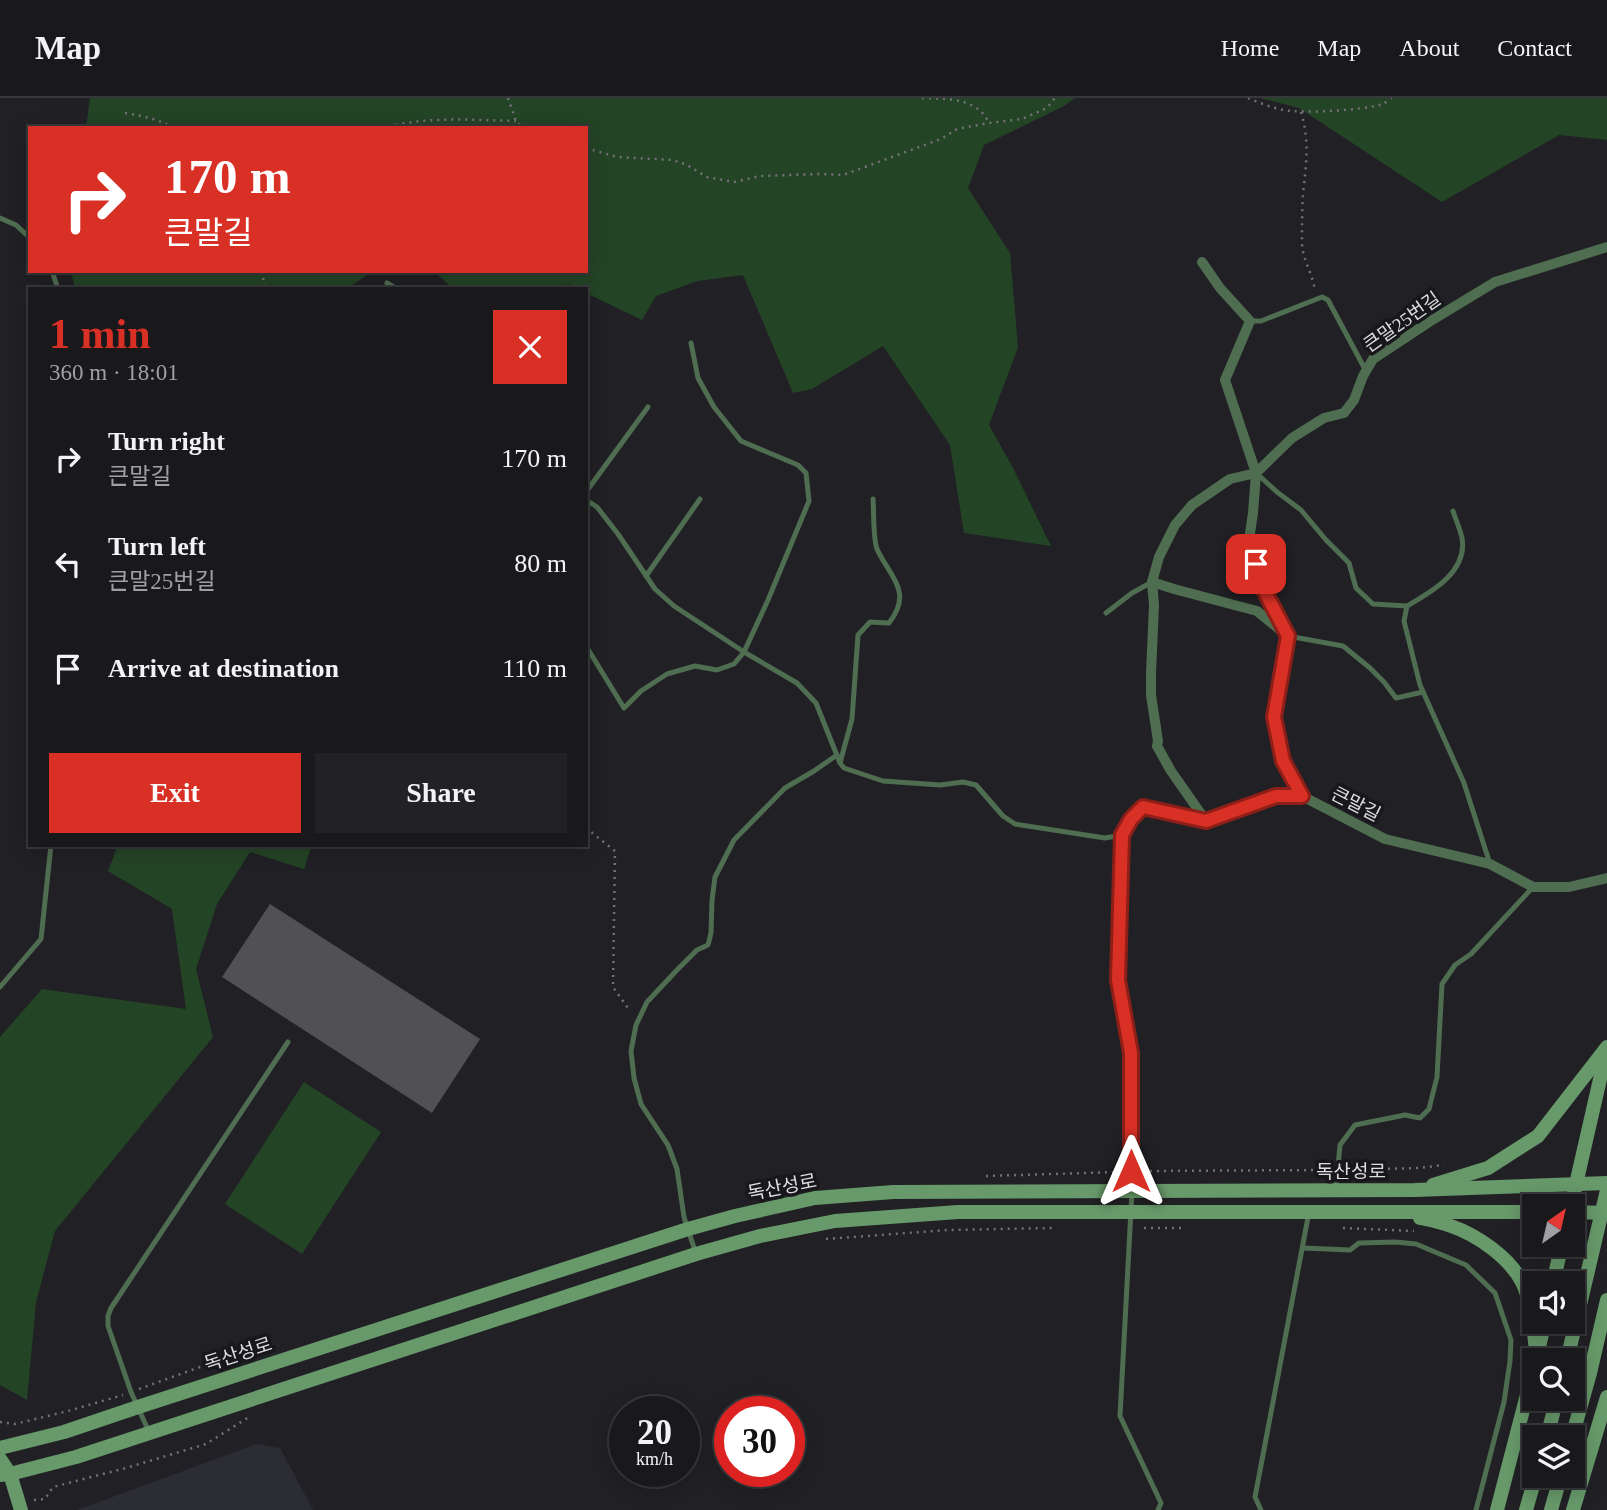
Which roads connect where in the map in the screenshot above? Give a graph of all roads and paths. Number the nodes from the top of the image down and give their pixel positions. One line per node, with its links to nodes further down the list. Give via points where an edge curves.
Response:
1 (508, 98): 8 (path)
2 (922, 98): 9 (path, via 975,102)
3 (1055, 98): 9 (path, via 1047,108 1022,119)
4 (1248, 98): 6 (path)
5 (1392, 98): 6 (path, via 1364,107)
6 (1301, 112): 20 (path, via 1307,137 1302,246 1315,287)
7 (125, 113): 10 (path)
8 (516, 121): 11 (path, via 437,119); 12 (path)
9 (989, 123): 13 (path, via 957,129 843,176 760,176 734,183 706,177 673,160 617,157)
10 (170, 126)
11 (389, 126)
12 (521, 126)
13 (588, 149)
14 (0, 218): 15 (lane)
15 (28, 237)
16 (1607, 247): 23 (street, 큰말25번길, via 1495,282 1373,359)
17 (1202, 262): 21 (street)
18 (387, 284): 19 (lane)
19 (393, 287)
20 (1314, 299): 21 (lane, via 1261,321); 23 (lane, via 1322,296 1328,300)
21 (1250, 321): 25 (street, via 1225,380)
22 (691, 342): 37 (lane, via 698,378 741,441 798,465 806,473 809,501)
23 (1366, 371): 25 (street, 큰말25번길, via 1344,413 1324,418 1292,438)
24 (648, 407): 26 (lane)
25 (1256, 472): 32 (street, via 1230,479 1192,505 1175,525); 33 (lane, via 1301,510 1349,562 1356,588 1373,604); 35 (street, via 1249,540 1263,588)
26 (588, 489)
27 (700, 499): 31 (lane)
28 (873, 499): 40 (lane, via 876,547 899,590 898,604 889,624 870,622 858,635 852,719)
29 (588, 501): 31 (lane, via 618,534)
30 (1453, 511): 33 (lane, via 1462,557 1446,581)
31 (646, 576): 37 (lane, via 674,606)
32 (1152, 582): 34 (lane); 35 (street, via 1257,611); 42 (street, via 1151,695 1157,746)
33 (1407, 606): 38 (lane, via 1404,621)
34 (1106, 613)
35 (1288, 636): 38 (lane, via 1343,646 1396,698); 41 (street, via 1274,717 1283,761)
36 (588, 649): 37 (lane, via 624,708 667,674 695,666 717,670 734,664)
37 (744, 652): 39 (lane, via 797,683 816,704)
38 (1423, 692): 46 (lane, via 1464,783)
39 (837, 755): 40 (lane); 50 (lane, via 785,788 734,840 715,877 708,945 677,970 648,1002)
40 (840, 763): 44 (lane, via 883,781 976,785 1015,824 1105,838)
41 (1302, 796): 42 (street, 큰말길, via 1276,796); 46 (street, 큰말길, via 1385,839)
42 (1206, 821): 44 (street, via 1143,807)
43 (588, 830): 50 (path, via 615,851 612,987)
44 (1122, 835): 57 (street, via 1118,980 1131,1053)
45 (51, 847): 49 (lane, via 41,939)
46 (1490, 864): 48 (street, 큰말길)
47 (1607, 878): 48 (street, 큰말길, via 1569,887)
48 (1533, 887): 58 (lane, via 1471,954 1455,965 1443,984 1437,1077 1429,1109 1420,1118 1405,1115 1355,1125 1340,1145)
49 (0, 987)
50 (638, 1021): 68 (lane, via 631,1051 634,1078 641,1104 677,1169)
51 (288, 1042): 79 (lane, via 111,1308 108,1326)
52 (1607, 1048): 54 (street); 55 (street, via 1538,1136 1488,1168)
53 (1607, 1183): 54 (street, 독산성로)
54 (1576, 1185): 55 (street, 독산성로); 59 (street)
55 (1415, 1190): 58 (street, 독산성로)
56 (1607, 1190): 77 (street)
57 (1132, 1191): 58 (street, 독산성로); 60 (lane); 68 (street, 독산성로, via 893,1192 815,1198)
58 (1335, 1191)
59 (1574, 1194)
60 (1130, 1212): 61 (street); 66 (lane); 74 (street, via 958,1212 835,1221)
61 (1309, 1212): 62 (street); 73 (lane)
62 (1398, 1212): 63 (street); 76 (street, via 1452,1226 1489,1246 1510,1264 1530,1308)
63 (1522, 1212)
64 (1586, 1212): 65 (street)
65 (1607, 1213)
66 (1130, 1227): 67 (path); 92 (lane, via 1120,1416 1161,1503)
67 (1192, 1227)
68 (688, 1228): 74 (lane); 79 (street, 독산성로)
69 (1056, 1228): 72 (path)
70 (1342, 1228): 71 (path)
71 (1422, 1232)
72 (821, 1239)
73 (1303, 1248): 93 (lane, via 1255,1497); 94 (lane, via 1350,1250 1359,1242 1416,1244 1466,1265 1495,1293 1511,1340 1510,1361)
74 (696, 1254): 84 (street)
75 (1607, 1300): 83 (street)
76 (1535, 1348)
77 (1570, 1348)
78 (1607, 1397): 80 (street)
79 (138, 1407): 84 (lane); 85 (street, 독산성로)
80 (1605, 1408): 98 (street)
81 (1523, 1411): 95 (street)
82 (249, 1417): 90 (path, via 206,1444 53,1487)
83 (1575, 1425)
84 (150, 1433): 87 (street)
85 (0, 1448)
86 (0, 1459): 87 (street)
87 (5, 1474): 91 (street)
88 (1532, 1488): 96 (street)
89 (1557, 1488): 97 (street)
90 (45, 1499)
91 (21, 1510)
92 (1158, 1510)
93 (1261, 1510)
94 (1476, 1510)
95 (1497, 1510)
96 (1526, 1510)
97 (1551, 1510)
98 (1573, 1510)

